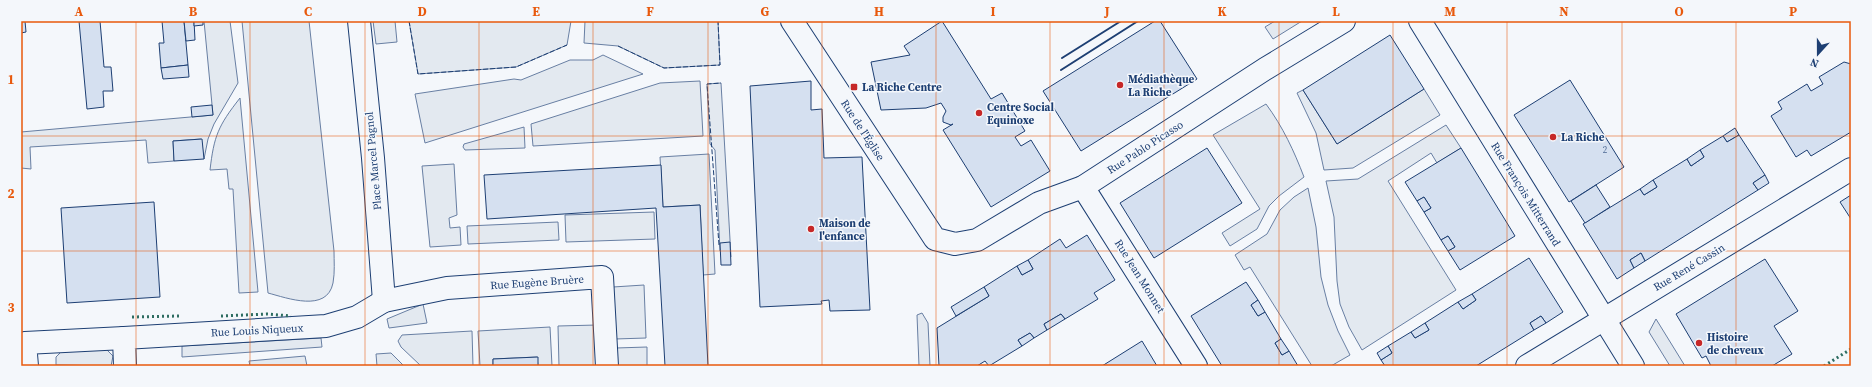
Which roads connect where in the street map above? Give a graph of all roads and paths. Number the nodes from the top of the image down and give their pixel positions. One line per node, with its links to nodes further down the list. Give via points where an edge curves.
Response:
1 (359, 21): 8 (street, Place Marcel Pagnol, via 374,158)
2 (792, 21): 7 (street, Rue de l'Église)
3 (1344, 21): 6 (street, Rue Pablo Picasso)
4 (1420, 21): 9 (street, Rue François Mitterrand)
5 (1851, 169): 9 (street, Rue René Cassin)
6 (1083, 187): 7 (street, Rue Pablo Picasso, via 1039,203 977,240 955,244); 14 (street, Rue Jean Monnet)
7 (935, 239)
8 (384, 301): 10 (street, Rue Louis Niqueux, via 357,317 326,326); 13 (street, Rue Eugène Bruère, via 447,288 602,277)
9 (1604, 319): 15 (street, Rue René Cassin); 16 (street, Rue François Mitterrand)
10 (124, 338): 11 (street, Rue Louis Niqueux, via 25,343); 12 (street)
11 (27, 366)
12 (125, 366)
13 (607, 366)
14 (1196, 366)
15 (1527, 366)
16 (1633, 366)

